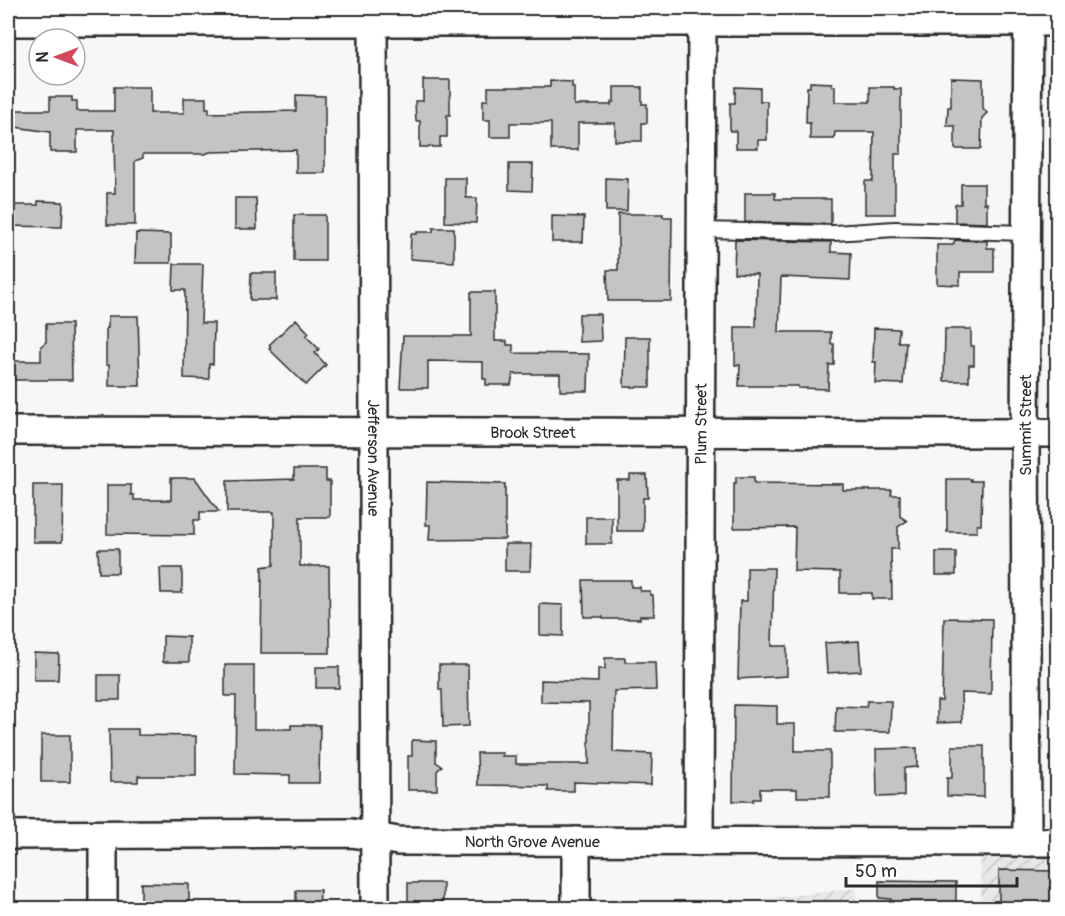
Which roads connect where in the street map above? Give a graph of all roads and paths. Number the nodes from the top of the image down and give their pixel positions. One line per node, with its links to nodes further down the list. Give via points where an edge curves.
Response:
1 (373, 15): 2 (street); 4 (street); 9 (street, Jefferson Avenue)
2 (702, 15): 3 (street); 6 (street, Plum Street)
3 (1028, 15): 5 (street); 7 (street, Summit Street)
4 (8, 22)
5 (1058, 22)
6 (700, 230): 7 (lane); 10 (street, Plum Street)
7 (1027, 233): 11 (street, Summit Street)
8 (8, 431): 9 (street, Brook Street)
9 (373, 432): 10 (street, Brook Street); 15 (street, Jefferson Avenue)
10 (699, 432): 11 (street, Brook Street); 17 (street, Plum Street)
11 (1025, 433): 12 (street, Brook Street); 18 (street, Summit Street)
12 (1058, 433)
13 (8, 835): 14 (street, North Grove Avenue)
14 (103, 835): 15 (street, North Grove Avenue); 20 (street)
15 (375, 836): 16 (street, North Grove Avenue, via 398,841); 21 (street, Jefferson Avenue)
16 (576, 841): 17 (street, North Grove Avenue); 22 (street)
17 (699, 841): 18 (street, North Grove Avenue)
18 (1027, 842): 19 (street, North Grove Avenue)
19 (1058, 842)
20 (103, 909)
21 (375, 909)
22 (576, 909)

